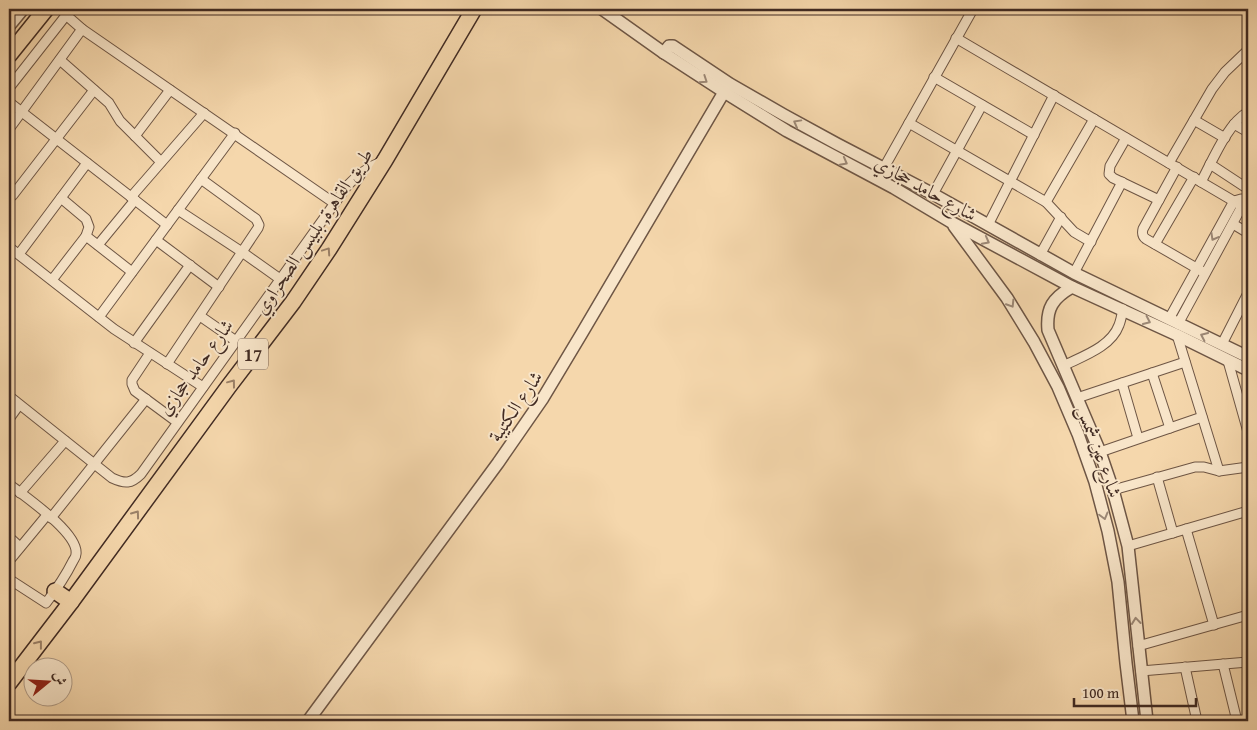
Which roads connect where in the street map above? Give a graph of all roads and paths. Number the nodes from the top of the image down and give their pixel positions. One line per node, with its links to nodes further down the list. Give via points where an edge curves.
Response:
1 (46, 9): 12 (highway)
2 (474, 9): 38 (highway, طريق القاهرة, بلبيس الصحراوي / 17)
3 (602, 9): 10 (street, شارع حامد حجازي)
4 (973, 9): 9 (street)
5 (17, 11): 7 (street)
6 (68, 12): 8 (street); 15 (street)
7 (9, 26)
8 (82, 29): 13 (street); 17 (street)
9 (956, 38): 14 (street); 19 (street)
10 (668, 49): 18 (street, شارع حامد حجازي, one-way to 18); 43 (street, شارع حامد حجازي, one-way to 10)
11 (1248, 50): 26 (street, via 1225,72)
12 (9, 55)
13 (60, 60): 16 (street); 22 (street)
14 (934, 77): 21 (street); 27 (street)
15 (9, 88)
16 (94, 90): 33 (street, via 109,103); 36 (street)
17 (170, 90): 24 (street); 33 (street)
18 (724, 92): 46 (street, شارع حامد حجازي, one-way to 46, via 787,131); 139 (street, شارع الكتيبة, via 543,398)
19 (1054, 95): 25 (street); 32 (street)
20 (9, 102): 22 (street)
21 (982, 105): 32 (street); 37 (street)
22 (21, 112): 29 (street); 36 (street)
23 (1248, 112): 28 (street)
24 (204, 113): 31 (street); 40 (street)
25 (1094, 119): 34 (street); 56 (street)
26 (1194, 120): 35 (street); 42 (street)
27 (909, 123): 37 (street); 43 (street)
28 (1234, 124): 30 (street); 35 (street)
29 (9, 129)
30 (1248, 132)
31 (234, 134): 44 (street); 57 (street)
32 (1034, 135): 47 (street)
33 (135, 136): 40 (street)
34 (1126, 138): 42 (street); 48 (street, via 1109,168 1111,176)
35 (1225, 138): 39 (street)
36 (56, 139): 41 (street); 51 (street)
37 (957, 151): 47 (street); 50 (street)
38 (385, 160): 57 (street, شارع حامد حجازي, via 361,172); 129 (highway, طريق القاهرة, بلبيس الصحراوي / 17, one-way to 38, via 292,302)
39 (1212, 161): 45 (street); 49 (street)
40 (161, 162): 53 (street)
41 (87, 163): 52 (street); 53 (street)
42 (1173, 165): 45 (street); 54 (street)
43 (884, 169): 46 (street); 50 (street, شارع حامد حجازي)
44 (201, 179): 58 (street); 71 (street, via 258,222 258,228)
45 (1197, 179): 55 (street); 68 (street)
46 (878, 180): 60 (street, شارع حامد حجازي)
47 (1010, 182): 56 (street); 63 (street)
48 (1122, 182): 54 (street); 67 (street)
49 (1248, 189)
50 (933, 194): 63 (street, شارع حامد حجازي)
51 (9, 198)
52 (61, 198): 65 (street, via 86,220 89,228); 72 (street)
53 (133, 198): 62 (street); 69 (street)
54 (1159, 200): 68 (street, via 1142,232)
55 (1242, 201): 61 (street); 75 (street, one-way to 75)
56 (1046, 202): 59 (street)
57 (334, 203): 78 (street, شارع حامد حجازي)
58 (178, 210): 62 (street); 71 (street)
59 (1060, 217): 67 (street, via 1074,232); 73 (street)
60 (951, 222): 80 (street, شارع حامد حجازي, one-way to 80); 140 (street, شارع عين شمس, one-way to 140, via 1007,298 1034,342 1078,434 1100,498 1118,582)
61 (1232, 224): 64 (street); 75 (street)
62 (167, 225): 66 (street)
63 (988, 225): 73 (street, شارع حامد حجازي)
64 (1248, 233)
65 (86, 236): 69 (street); 79 (street)
66 (156, 240): 74 (street); 76 (street)
67 (1091, 242): 77 (street)
68 (1155, 244): 75 (street)
69 (98, 245): 76 (street)
70 (9, 247): 72 (street)
71 (242, 252): 78 (street); 81 (street)
72 (19, 254): 79 (street)
73 (1040, 255): 77 (street, شارع حامد حجازي)
74 (190, 265): 81 (street); 88 (street)
75 (1201, 271): 86 (street)
76 (132, 272): 85 (street)
77 (1074, 273): 86 (street, شارع حامد حجازي)
78 (280, 279): 87 (street, شارع حامد حجازي)
79 (52, 280): 85 (street)
80 (1072, 287): 83 (street, شارع حامد حجازي); 95 (street, شارع عين شمس, via 1055,300 1047,320)
81 (219, 288): 84 (street)
82 (1248, 293): 89 (street)
83 (1123, 310): 86 (street, شارع حامد حجازي, one-way to 86); 95 (street, via 1119,325 1104,345)
84 (200, 316): 87 (street); 94 (street)
85 (99, 317): 88 (street)
86 (1175, 326): 89 (street, شارع حامد حجازي, one-way to 86); 92 (street, شارع حامد حجازي); 93 (street)
87 (236, 341): 99 (street, شارع حامد حجازي)
88 (134, 342): 90 (street)
89 (1222, 344): 91 (street, شارع حامد حجازي)
90 (150, 353): 94 (street); 102 (street, via 132,380 135,391)
91 (1248, 357)
92 (1228, 361): 96 (street, شارع حامد حجازي); 108 (street)
93 (1185, 362): 97 (street); 104 (street)
94 (167, 364): 99 (street)
95 (1063, 366): 101 (street, شارع عين شمس)
96 (1248, 370)
97 (1152, 373): 98 (street); 107 (street)
98 (1122, 383): 101 (street); 109 (street)
99 (203, 387): 106 (street, شارع حامد حجازي)
100 (9, 396): 103 (street, شارع حامد حجازي)
101 (1077, 398): 111 (street, شارع عين شمس)
102 (146, 399): 106 (street); 112 (street)
103 (19, 405): 105 (street); 110 (street, شارع حامد حجازي)
104 (1202, 417): 107 (street); 114 (street)
105 (9, 419)
106 (177, 422): 112 (street, شارع حامد حجازي, via 136,480 120,482)
107 (1170, 428): 109 (street)
108 (1248, 432)
109 (1138, 438): 111 (street)
110 (65, 441): 112 (street, شارع حامد حجازي); 118 (street)
111 (1100, 452): 117 (street, شارع عين شمس)
112 (94, 464): 120 (street)
113 (1248, 467): 114 (street)
114 (1219, 471): 115 (street, via 1195,467)
115 (1157, 477): 117 (street); 122 (street)
116 (9, 484): 118 (street)
117 (1113, 490): 124 (street, شارع عين شمس)
118 (20, 493): 120 (street)
119 (1248, 511): 121 (street)
120 (50, 516): 125 (street); 128 (street, via 70,535 76,555)
121 (1186, 529): 122 (street); 131 (street)
122 (1173, 533): 124 (street)
123 (9, 537): 125 (street)
124 (1128, 546): 132 (street, شارع عين شمس, one-way to 124)
125 (20, 547): 126 (street)
126 (9, 561)
127 (9, 579): 128 (street)
128 (50, 597): 129 (highway)
129 (71, 602): 137 (highway, طريق القاهرة, بلبيس الصحراوي / 17, one-way to 129)
130 (1248, 615): 131 (street)
131 (1214, 625): 132 (street)
132 (1138, 646): 136 (street, شارع عين شمس)
133 (1248, 662): 134 (street)
134 (1223, 664): 135 (street); 143 (street)
135 (1185, 667): 136 (street); 142 (street)
136 (1141, 670): 141 (street, شارع عين شمس)
137 (9, 683)
138 (1248, 719): 143 (street)
139 (308, 721)
140 (1133, 721)
141 (1147, 721)
142 (1198, 721)
143 (1238, 721)

